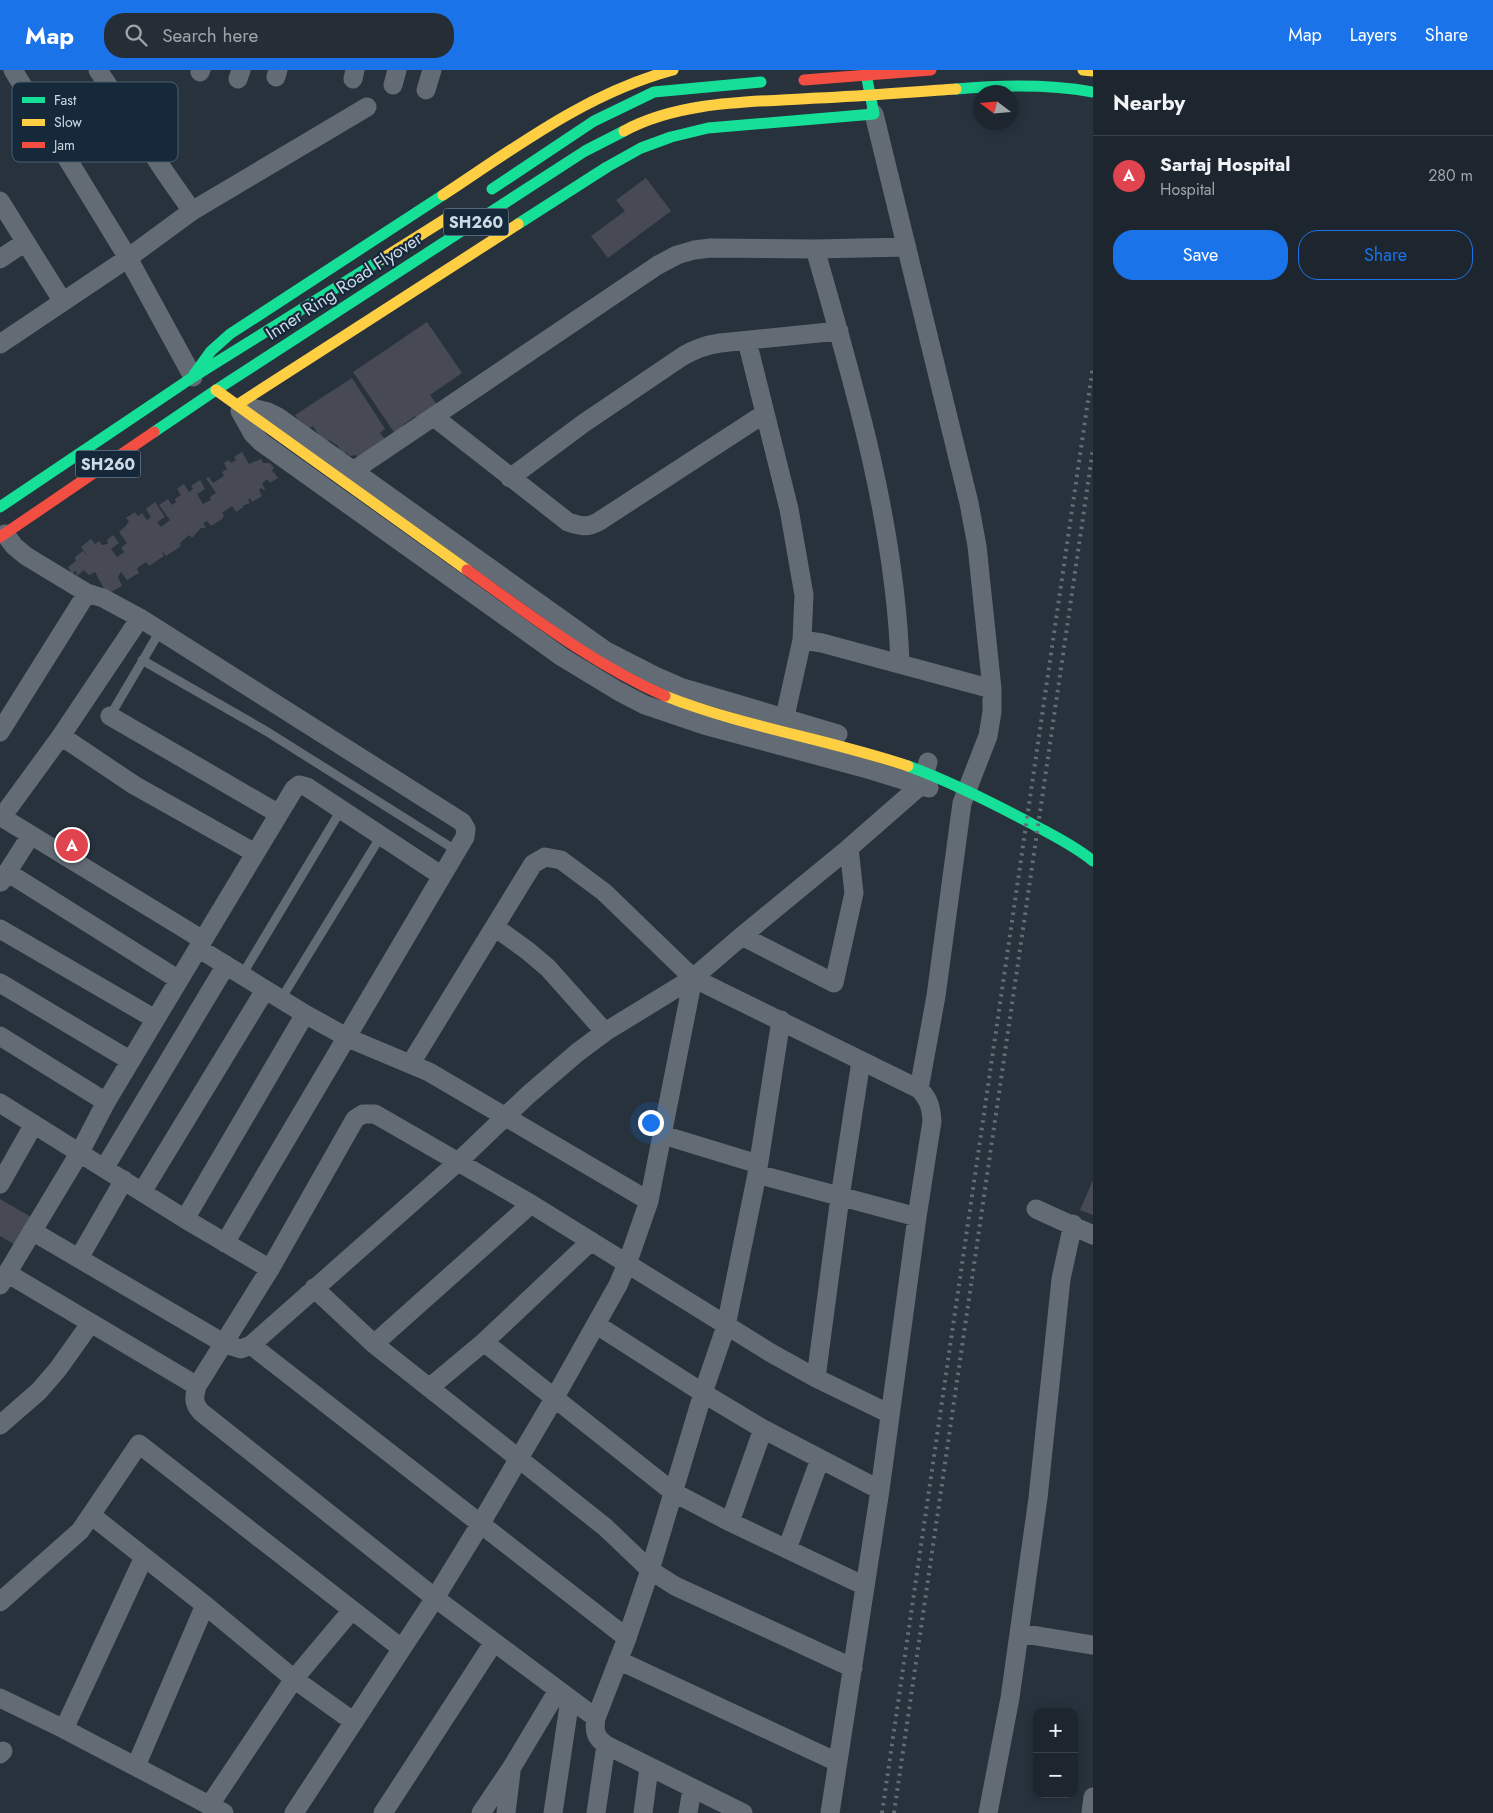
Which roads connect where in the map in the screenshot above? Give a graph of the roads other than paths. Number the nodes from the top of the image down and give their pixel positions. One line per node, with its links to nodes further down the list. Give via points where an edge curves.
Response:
1 (12, 70): 9 (street); 11 (street)
2 (98, 70): 12 (street)
3 (432, 70): 14 (street)
4 (673, 70): 33 (main road, via 647,76 568,113 230,334 210,351)
5 (865, 70): 17 (main road)
6 (932, 70): 10 (main road)
7 (1083, 70): 8 (main road)
8 (1093, 71)
9 (0, 76)
10 (788, 81)
11 (19, 82)
12 (106, 82)
13 (768, 82): 20 (main road, via 654,92 594,120)
14 (426, 90)
15 (1093, 92): 34 (main road, Inner Ring Road Flyover / SH260, via 1072,88 990,86 730,103 669,113 634,125 585,151)
16 (367, 107): 23 (street)
17 (874, 114): 25 (street); 35 (main road, via 708,128 641,148)
18 (69, 162): 27 (street)
19 (158, 162): 23 (street)
20 (480, 197)
21 (0, 201): 24 (street)
22 (463, 208): 33 (main road, Inner Ring Road Flyover)
23 (192, 211): 27 (street)
24 (25, 242): 28 (street); 29 (street)
25 (907, 247): 26 (street); 48 (street, via 969,503 978,555)
26 (815, 249): 30 (street); 37 (street, via 711,248 677,255)
27 (128, 258): 29 (street); 33 (street)
28 (0, 259)
29 (63, 302): 32 (street)
30 (839, 331): 31 (street); 47 (street, via 877,481 898,617)
31 (746, 340): 36 (street); 39 (street, via 707,345 683,356)
32 (0, 344)
33 (193, 377): 40 (main road, Inner Ring Road Flyover)
34 (216, 390): 35 (main road); 41 (main road, SH260)
35 (237, 405): 38 (street, via 278,417); 53 (street, via 246,424 262,442 562,658 645,705); 66 (main road, via 587,656 648,689 724,716 876,756 929,774 977,794 1071,845)
36 (764, 414): 39 (street, via 590,526 568,522); 45 (street, via 789,509 804,594)
37 (434, 417): 38 (street); 39 (street)
38 (353, 471): 50 (street, via 606,651 680,687)
39 (510, 478)
40 (0, 508)
41 (3, 535): 42 (street, via 26,556)
42 (87, 593): 43 (street); 51 (street)
43 (140, 618): 44 (street); 52 (street)
44 (160, 631): 46 (lane); 64 (street, via 462,822 466,829 465,837)
45 (802, 640): 47 (street); 50 (street)
46 (142, 660): 49 (lane); 64 (lane, via 266,731)
47 (900, 663): 48 (street)
48 (992, 689): 55 (street, via 988,736)
49 (110, 716): 59 (street)
50 (785, 718): 53 (street); 54 (street)
51 (0, 732)
52 (61, 736): 60 (street); 65 (street, via 134,785)
53 (778, 746): 56 (street)
54 (928, 762): 55 (street); 56 (street)
55 (971, 780): 57 (street)
56 (921, 784): 57 (street); 63 (street)
57 (962, 803): 87 (street, via 936,996)
58 (341, 810): 59 (street, via 299,785); 62 (street); 73 (lane)
59 (279, 814): 65 (street)
60 (1, 817): 61 (street)
61 (31, 835): 68 (street); 72 (street)
62 (381, 836): 67 (street); 77 (lane)
63 (849, 848): 71 (street); 71 (street, via 854,893 834,983)
64 (457, 851): 67 (street)
65 (255, 853): 72 (street)
66 (1093, 861)
67 (442, 876): 83 (street)
68 (3, 877): 75 (street)
69 (495, 927): 74 (street, via 533,864 545,857 561,860 604,892); 81 (street, via 548,968); 86 (street)
70 (0, 929): 79 (street)
71 (742, 936): 74 (street)
72 (201, 944): 73 (street); 75 (street)
73 (234, 970): 77 (street); 95 (street)
74 (693, 978): 80 (street); 81 (street); 92 (street)
75 (179, 980): 79 (street)
76 (0, 983): 84 (street)
77 (273, 995): 78 (street); 99 (street)
78 (305, 1014): 83 (street); 105 (street)
79 (155, 1019): 84 (street)
80 (781, 1020): 85 (street); 96 (street)
81 (605, 1032): 90 (street)
82 (0, 1036): 88 (street)
83 (348, 1038): 86 (street); 110 (street)
84 (131, 1061): 88 (street)
85 (861, 1061): 87 (street); 100 (street)
86 (411, 1063): 90 (street)
87 (919, 1089): 104 (street, via 932,1107 932,1121)
88 (106, 1102): 93 (street)
89 (0, 1103): 91 (street)
90 (506, 1116): 94 (street); 101 (street)
91 (34, 1124): 93 (street); 98 (street)
92 (663, 1135): 96 (street); 101 (street)
93 (80, 1152): 95 (street); 107 (street)
94 (459, 1161): 102 (street); 113 (street, via 375,1114 363,1114 355,1119); 115 (street)
95 (105, 1167): 97 (street)
96 (758, 1169): 100 (street); 118 (street)
97 (124, 1180): 99 (street); 111 (street)
98 (0, 1184)
99 (142, 1192): 105 (street)
100 (840, 1197): 104 (street); 123 (street)
101 (649, 1201): 112 (street)
102 (531, 1204): 109 (street); 121 (street)
103 (1036, 1209): 106 (street)
104 (917, 1217): 128 (street)
105 (185, 1218): 110 (street)
106 (1073, 1224): 108 (street); 146 (street, via 1061,1279 1038,1498)
107 (32, 1231): 111 (street); 114 (street)
108 (1093, 1235)
109 (591, 1241): 112 (street); 119 (street)
110 (225, 1243): 113 (street)
111 (78, 1258): 120 (street)
112 (627, 1264): 117 (street); 118 (street)
113 (270, 1270): 120 (street)
114 (4, 1279): 116 (street)
115 (314, 1288): 121 (street); 122 (street)
116 (90, 1324): 124 (street); 129 (street, via 39,1391)
117 (597, 1325): 126 (street); 127 (street)
118 (726, 1326): 123 (street); 126 (street)
119 (484, 1342): 125 (street); 127 (street)
120 (225, 1344): 122 (street, via 241,1349); 124 (street)
121 (374, 1344): 125 (street)
122 (251, 1345): 137 (street)
123 (816, 1378): 128 (street)
124 (198, 1386): 142 (street, via 195,1405 201,1412)
125 (429, 1388): 132 (street)
126 (703, 1394): 130 (street); 134 (street)
127 (555, 1397): 132 (street); 134 (street)
128 (890, 1414): 133 (street)
129 (0, 1424)
130 (763, 1429): 131 (street); 136 (street)
131 (820, 1459): 133 (street); 138 (street)
132 (518, 1460): 137 (street); 140 (street, via 605,1527)
133 (880, 1490): 141 (street)
134 (673, 1492): 136 (street); 140 (street)
135 (91, 1515): 139 (street); 143 (street, via 80,1531); 145 (street, via 140,1444)
136 (730, 1522): 138 (street)
137 (481, 1523): 142 (street); 147 (street)
138 (787, 1549): 141 (street)
139 (144, 1558): 144 (street); 158 (street)
140 (650, 1570): 147 (street); 152 (street, via 675,1586)
141 (865, 1586): 152 (street)
142 (435, 1598): 148 (street); 150 (street)
143 (0, 1602)
144 (204, 1605): 153 (street); 161 (street)
145 (352, 1610): 150 (street); 153 (street)
146 (1019, 1633): 149 (street); 177 (street)
147 (626, 1638): 151 (street)
148 (494, 1642): 154 (street); 169 (street)
149 (1093, 1646)
150 (401, 1648): 157 (street)
151 (618, 1660): 156 (street); 160 (street)
152 (853, 1668): 160 (street)
153 (294, 1679): 157 (street); 166 (street)
154 (564, 1695): 156 (street); 162 (street); 172 (street)
155 (0, 1698): 158 (street)
156 (596, 1718): 159 (street, via 594,1730)
157 (354, 1722): 168 (street)
158 (64, 1729): 161 (street)
159 (606, 1745): 163 (street); 173 (street)
160 (837, 1762): 176 (street)
161 (136, 1766): 166 (street)
162 (512, 1767): 170 (street); 171 (street)
163 (649, 1768): 164 (street); 174 (street)
164 (692, 1789): 167 (street); 175 (street)
165 (1093, 1797): 178 (street)
166 (216, 1809)
167 (737, 1812)
168 (294, 1813)
169 (383, 1813)
170 (481, 1813)
171 (506, 1813)
172 (553, 1813)
173 (596, 1813)
174 (643, 1813)
175 (688, 1813)
176 (830, 1813)
177 (988, 1813)
178 (1091, 1813)

